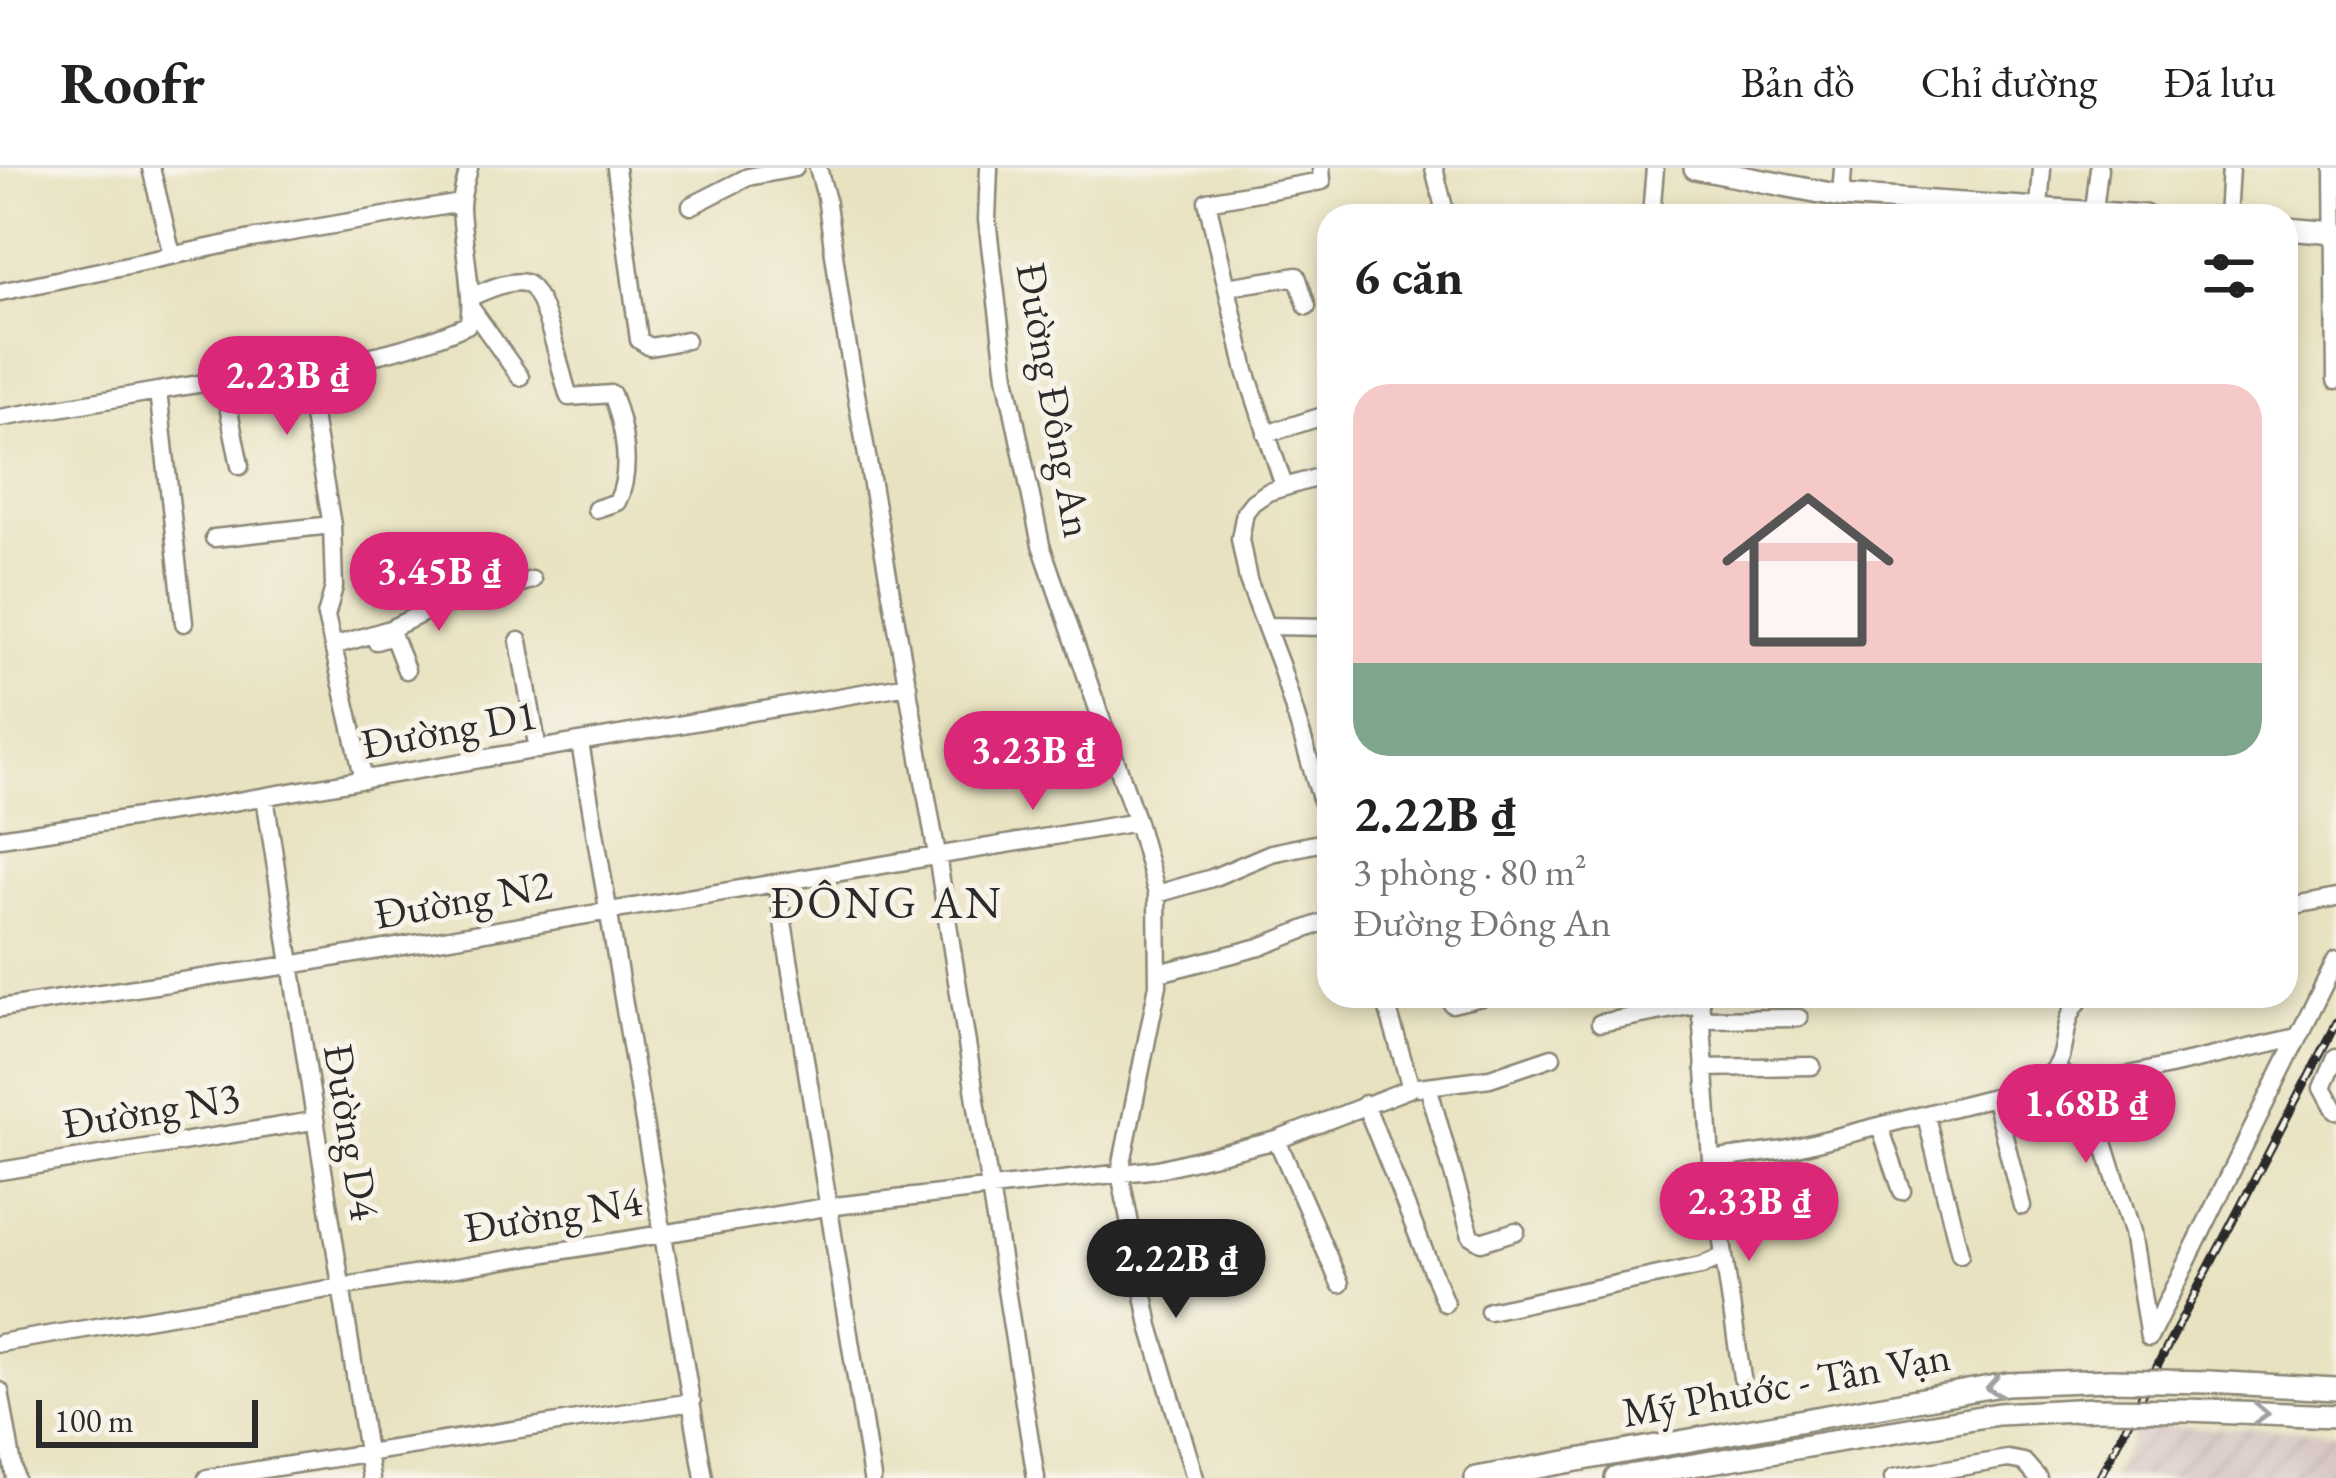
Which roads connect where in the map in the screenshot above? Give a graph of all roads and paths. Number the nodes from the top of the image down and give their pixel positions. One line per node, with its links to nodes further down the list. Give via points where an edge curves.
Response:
1 (151, 168): 28 (street)
2 (469, 168): 18 (street)
3 (616, 168): 33 (street, via 639,340 650,347)
4 (794, 168): 25 (street, via 748,177)
5 (818, 168): 55 (street)
6 (988, 168): 61 (street, Đường Đông An, via 1006,376 1041,545)
7 (1321, 168): 29 (street, via 1322,181 1208,201)
8 (1434, 168): 19 (street)
9 (1655, 168): 20 (street)
10 (1843, 168): 17 (street)
11 (2042, 168): 22 (street)
12 (2099, 168): 23 (street)
13 (2230, 168): 24 (street)
14 (2334, 168): 27 (street)
15 (1706, 169): 16 (main road)
16 (1765, 176): 17 (main road)
17 (1840, 196): 21 (main road)
18 (461, 203): 28 (street); 31 (street)
19 (1443, 204)
20 (1652, 204)
21 (1913, 204)
22 (2039, 204)
23 (2095, 204)
24 (2228, 204)
25 (691, 206)
26 (2298, 230): 27 (main road)
27 (2334, 233): 36 (street)
28 (172, 255): 30 (street)
29 (1227, 286): 32 (street, via 1298,276); 41 (street)
30 (0, 292)
31 (472, 304): 34 (street, via 467,325 446,335); 35 (street); 45 (street, via 496,286 533,286 569,397 612,394 625,434 622,491 617,502)
32 (1307, 306)
33 (686, 340)
34 (305, 370): 37 (street); 46 (street)
35 (520, 377)
36 (2336, 380)
37 (223, 381): 38 (street); 42 (street)
38 (158, 391): 39 (street); 49 (street)
39 (0, 418)
40 (1317, 418): 41 (street)
41 (1266, 434): 44 (street)
42 (241, 466)
43 (1317, 477): 44 (street)
44 (1284, 486): 50 (street, via 1253,502 1240,538)
45 (596, 509)
46 (332, 525): 47 (street); 53 (street, via 334,587 326,616)
47 (214, 538)
48 (532, 580): 53 (street, via 433,608)
49 (184, 623)
50 (1267, 626): 51 (street); 59 (street)
51 (1317, 627)
52 (519, 641): 57 (street)
53 (334, 650): 54 (street, via 394,636); 58 (street)
54 (406, 670)
55 (908, 685): 56 (street, Đường D1); 64 (street)
56 (580, 743): 57 (street, Đường D1); 69 (street)
57 (538, 750): 58 (street, Đường D1)
58 (364, 780): 60 (street, Đường D1)
59 (1317, 786)
60 (265, 797): 62 (street, Đường D1); 72 (street, Đường D4)
61 (1137, 822): 64 (street, Đường N2); 66 (street, Đường Đông An)
62 (0, 838)
63 (1317, 843): 66 (street)
64 (937, 855): 65 (street, Đường N2); 103 (street)
65 (777, 884): 69 (street, Đường N2); 106 (street)
66 (1157, 894): 73 (street, Đường Đông An)
67 (2336, 898): 68 (street)
68 (2298, 906)
69 (609, 910): 72 (street, Đường N2); 108 (street)
70 (1317, 925): 73 (street)
71 (2336, 960): 84 (street)
72 (290, 965): 80 (street, Đường N2); 97 (street, Đường D4)
73 (1159, 973): 102 (street, Đường Đông An)
74 (1389, 1008): 91 (street)
75 (1688, 1008): 83 (street)
76 (1700, 1008): 88 (street)
77 (1716, 1008): 82 (street)
78 (2065, 1008): 81 (street)
79 (2074, 1008): 81 (street)
80 (0, 1009)
81 (2068, 1015): 89 (street)
82 (1799, 1018)
83 (1600, 1023)
84 (2297, 1036): 90 (street); 90 (street, via 2149,1338 2132,1232)
85 (1552, 1057): 91 (street, Đường N4, via 1490,1078)
86 (2336, 1057): 94 (street, via 2323,1087)
87 (1812, 1066): 88 (street)
88 (1704, 1068): 100 (street)
89 (2056, 1072): 90 (street); 92 (street); 96 (street, via 2066,1115)
90 (2086, 1085)
91 (1419, 1087): 93 (street, Đường N4); 107 (street, via 1471,1236 1480,1242)
92 (1995, 1100): 95 (street); 105 (street)
93 (1365, 1104): 99 (street, Đường N4); 113 (street)
94 (2336, 1111)
95 (1926, 1116): 98 (street); 109 (street)
96 (2049, 1117)
97 (314, 1121): 101 (street, Đường N3); 112 (street, Đường D4)
98 (1880, 1127): 100 (street); 104 (street)
99 (1277, 1140): 102 (street, Đường N4); 111 (street)
100 (1711, 1160): 110 (street)
101 (0, 1171)
102 (1120, 1173): 103 (street, Đường N4); 129 (street, Đường Đông An, via 1150,1326)
103 (992, 1186): 106 (street, Đường N4); 128 (street)
104 (1902, 1191)
105 (2022, 1206)
106 (826, 1207): 108 (street, Đường N4); 127 (street)
107 (1516, 1231)
108 (663, 1233): 112 (street, Đường N4); 119 (street)
109 (1960, 1254)
110 (1724, 1256): 114 (street); 116 (street)
111 (1340, 1284)
112 (340, 1286): 115 (street, Đường N4); 121 (street, Đường D4)
113 (1445, 1304)
114 (1489, 1312)
115 (0, 1343)
116 (1742, 1378)
117 (2336, 1389): 130 (main road, Mỹ Phước - Tân Vạn, one-way to 130, bridge, via 2007,1384)
118 (0, 1391): 123 (street)
119 (692, 1402): 121 (street); 126 (street)
120 (2336, 1416): 131 (main road, Mỹ Phước - Tân Vạn, one-way to 120, bridge, via 1997,1414)
121 (367, 1453): 124 (street); 125 (street, Đường D4)
122 (2037, 1476): 132 (street, via 2008,1459)
123 (15, 1478)
124 (207, 1478)
125 (371, 1478)
126 (704, 1478)
127 (872, 1478)
128 (1036, 1478)
129 (1195, 1478)
130 (1476, 1478)
131 (1616, 1478)
132 (1893, 1478)

